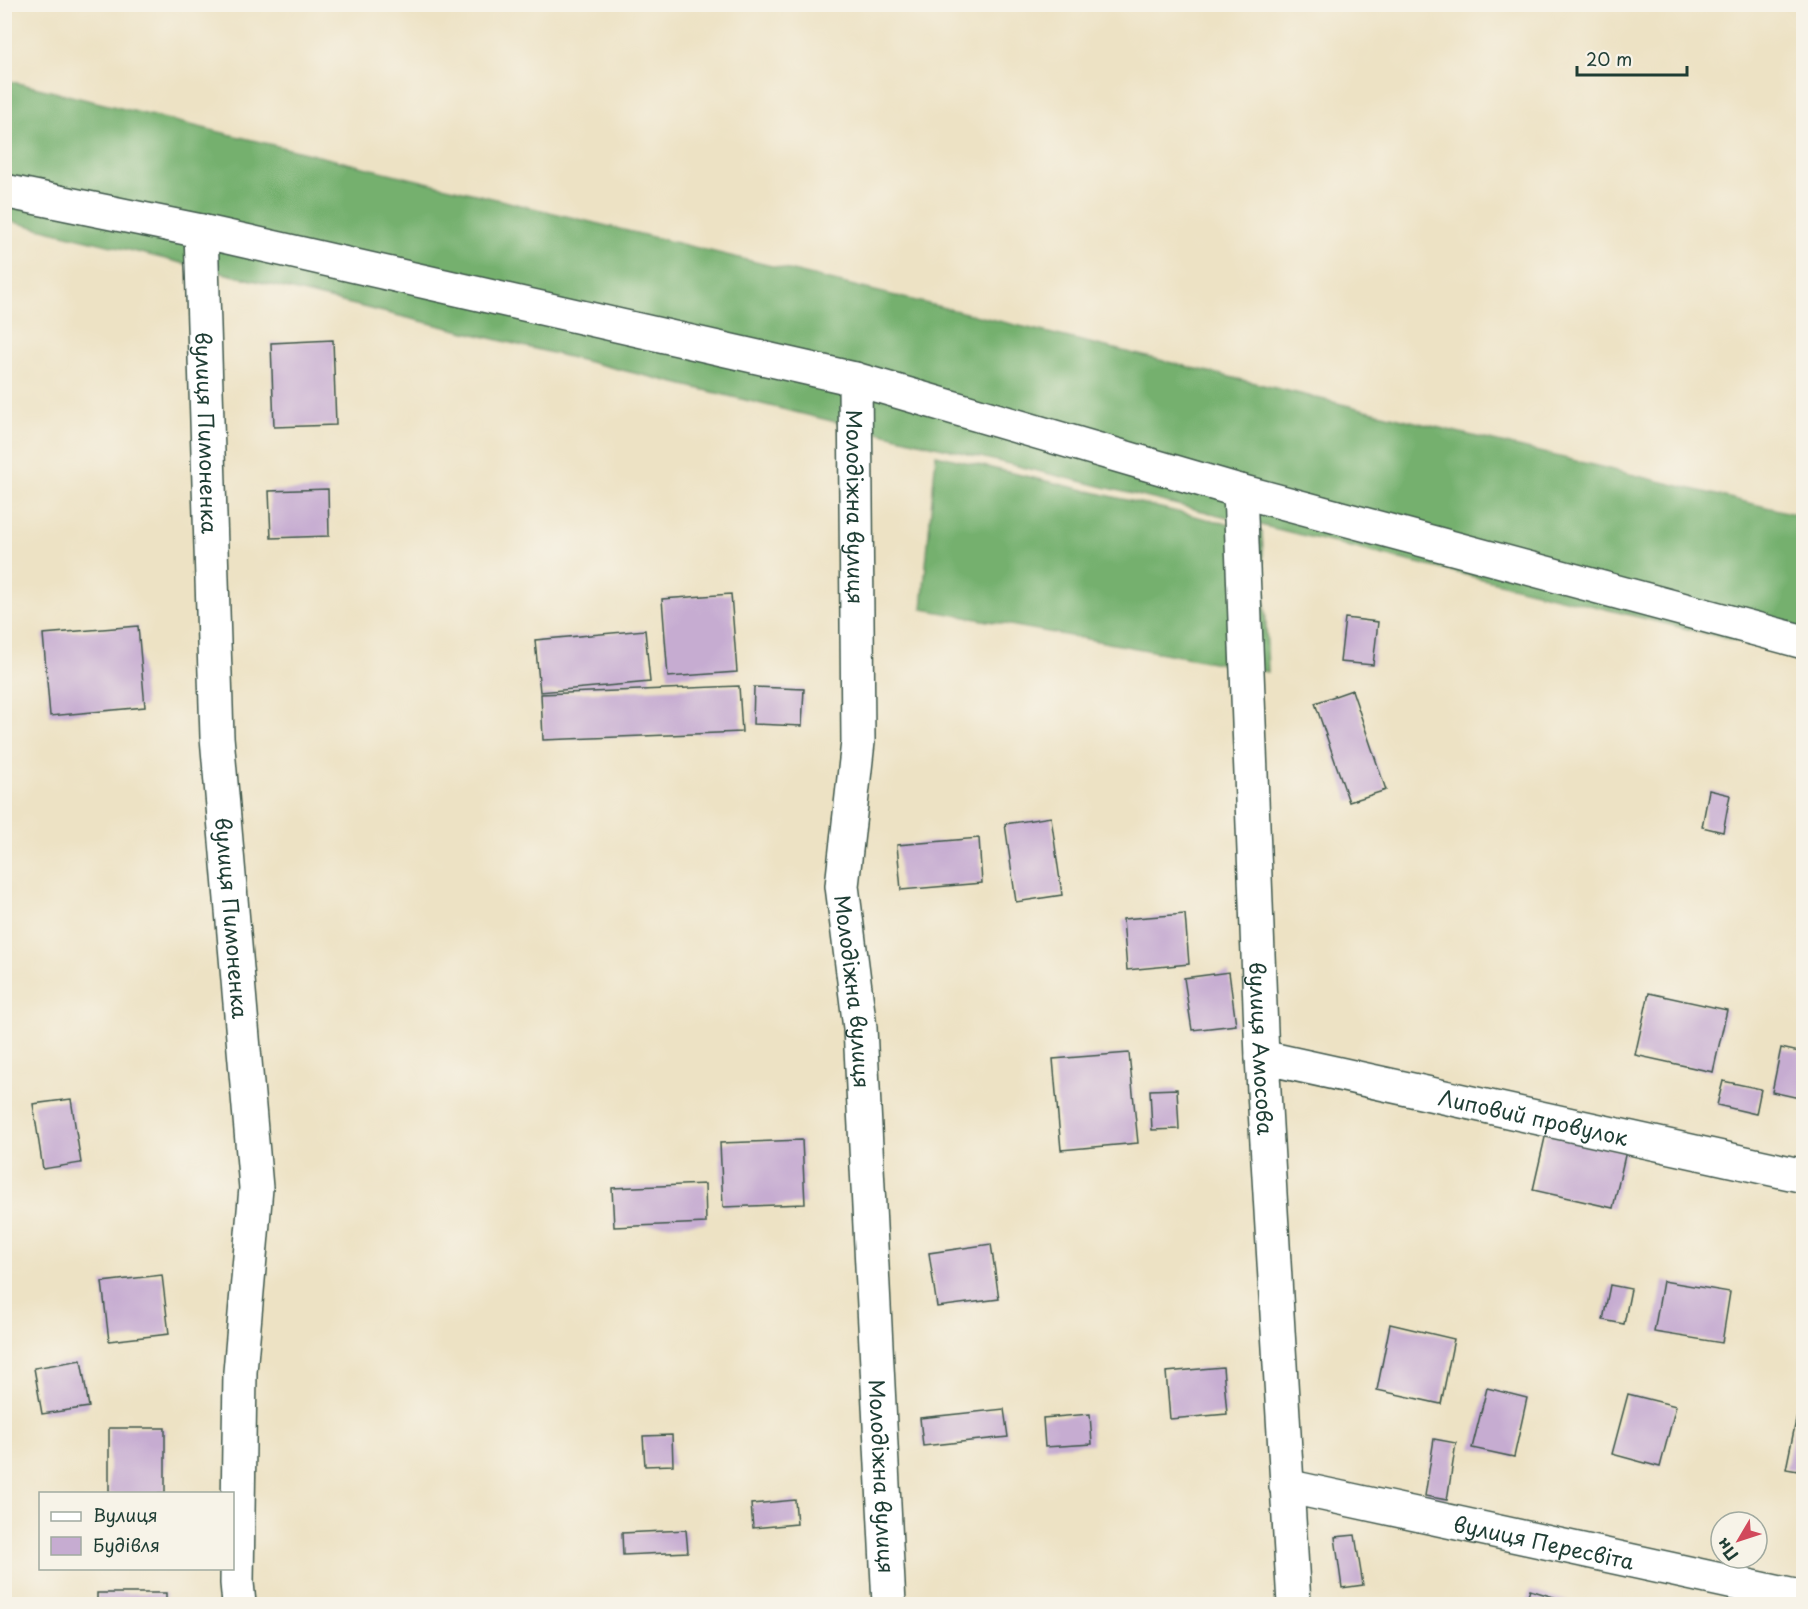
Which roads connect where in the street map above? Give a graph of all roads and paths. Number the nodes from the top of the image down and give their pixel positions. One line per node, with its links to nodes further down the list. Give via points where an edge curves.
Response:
1 (4, 191): 2 (street)
2 (201, 231): 3 (street); 10 (street, вулиця Пимоненка, via 217,736 256,1188 240,1372)
3 (855, 379): 4 (street); 11 (street, Молодіжна вулиця, via 858,742 842,886 860,1028)
4 (1240, 491): 5 (street); 6 (street, вулиця Амосова)
5 (1803, 642)
6 (1262, 1057): 7 (street, Липовий провулок); 8 (street, вулиця Амосова)
7 (1803, 1176)
8 (1286, 1486): 9 (street, вулиця Пересвіта); 12 (street, вулиця Амосова)
9 (1803, 1598)
10 (239, 1605)
11 (889, 1605)
12 (1294, 1605)

